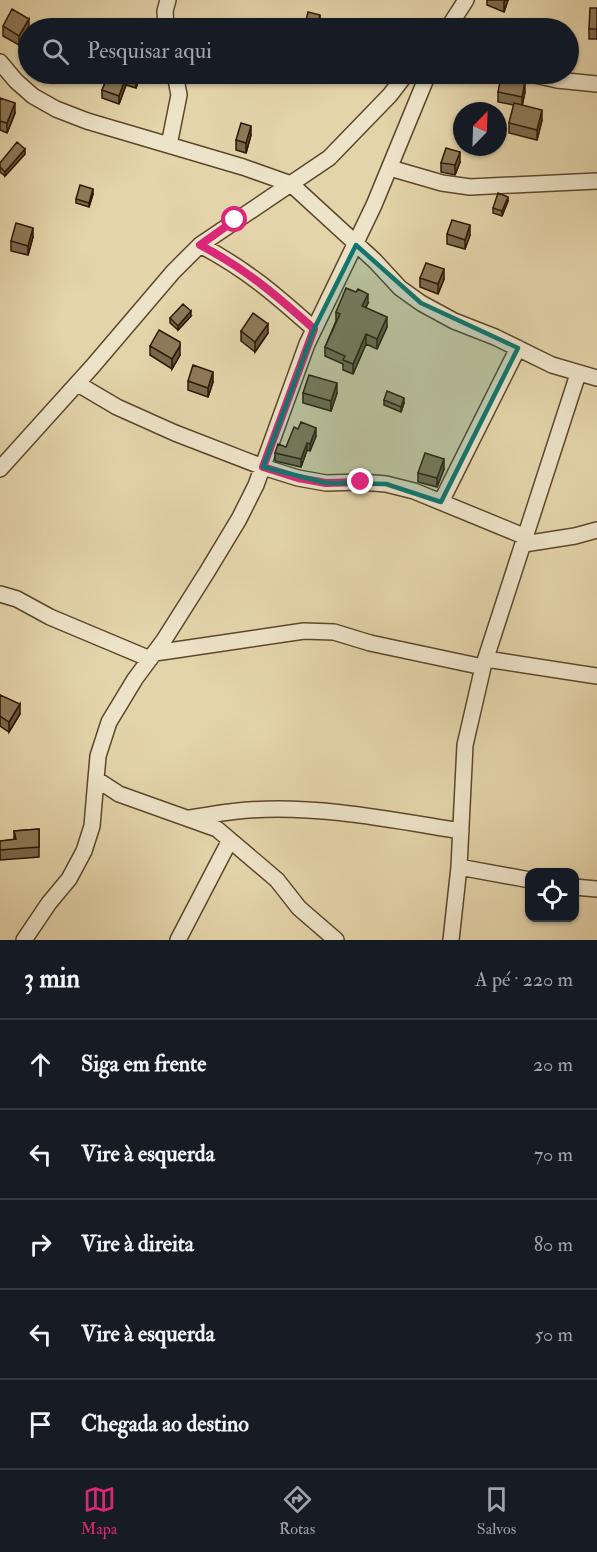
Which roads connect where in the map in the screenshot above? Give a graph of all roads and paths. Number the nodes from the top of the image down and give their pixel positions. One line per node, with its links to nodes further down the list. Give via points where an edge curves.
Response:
1 (168, 0): 3 (street)
2 (466, 0): 4 (street)
3 (165, 18)
4 (454, 18)
5 (0, 62): 7 (street)
6 (579, 82): 12 (street)
7 (18, 83)
8 (19, 84): 13 (street, via 56,110)
9 (177, 84): 13 (street, via 179,95)
10 (398, 84): 16 (street, via 329,158)
11 (424, 84): 14 (street)
12 (597, 84)
13 (169, 145): 16 (street)
14 (390, 168): 15 (street, via 470,187); 17 (street)
15 (597, 181)
16 (291, 184): 17 (street); 18 (street)
17 (356, 244): 19 (street); 20 (street, via 400,288 421,303)
18 (200, 245): 19 (street, via 259,281); 23 (street)
19 (314, 329): 24 (street)
20 (518, 348): 21 (street); 26 (street)
21 (578, 374): 22 (street); 28 (street)
22 (597, 378)
23 (78, 384): 24 (street, via 117,407); 25 (street)
24 (263, 467): 26 (street, via 326,483 386,484); 30 (street, via 239,519)
25 (0, 469)
26 (441, 502): 28 (street)
27 (597, 530): 28 (street)
28 (525, 541): 31 (street)
29 (0, 594): 30 (street)
30 (153, 656): 31 (street, via 304,631 334,632 370,643); 33 (street, via 110,723 98,756)
31 (484, 663): 32 (street); 35 (street, via 465,745)
32 (597, 676)
33 (96, 779): 34 (street, via 119,794); 41 (street, via 92,826 84,851 69,879)
34 (189, 818): 35 (street, via 250,810 301,810); 36 (street, via 217,829)
35 (461, 831): 37 (street)
36 (230, 840): 42 (street); 43 (street, via 277,880 299,908)
37 (459, 867): 38 (street); 44 (street)
38 (525, 879)
39 (579, 887): 40 (street)
40 (597, 889)
41 (24, 940)
42 (178, 940)
43 (336, 940)
44 (451, 940)

